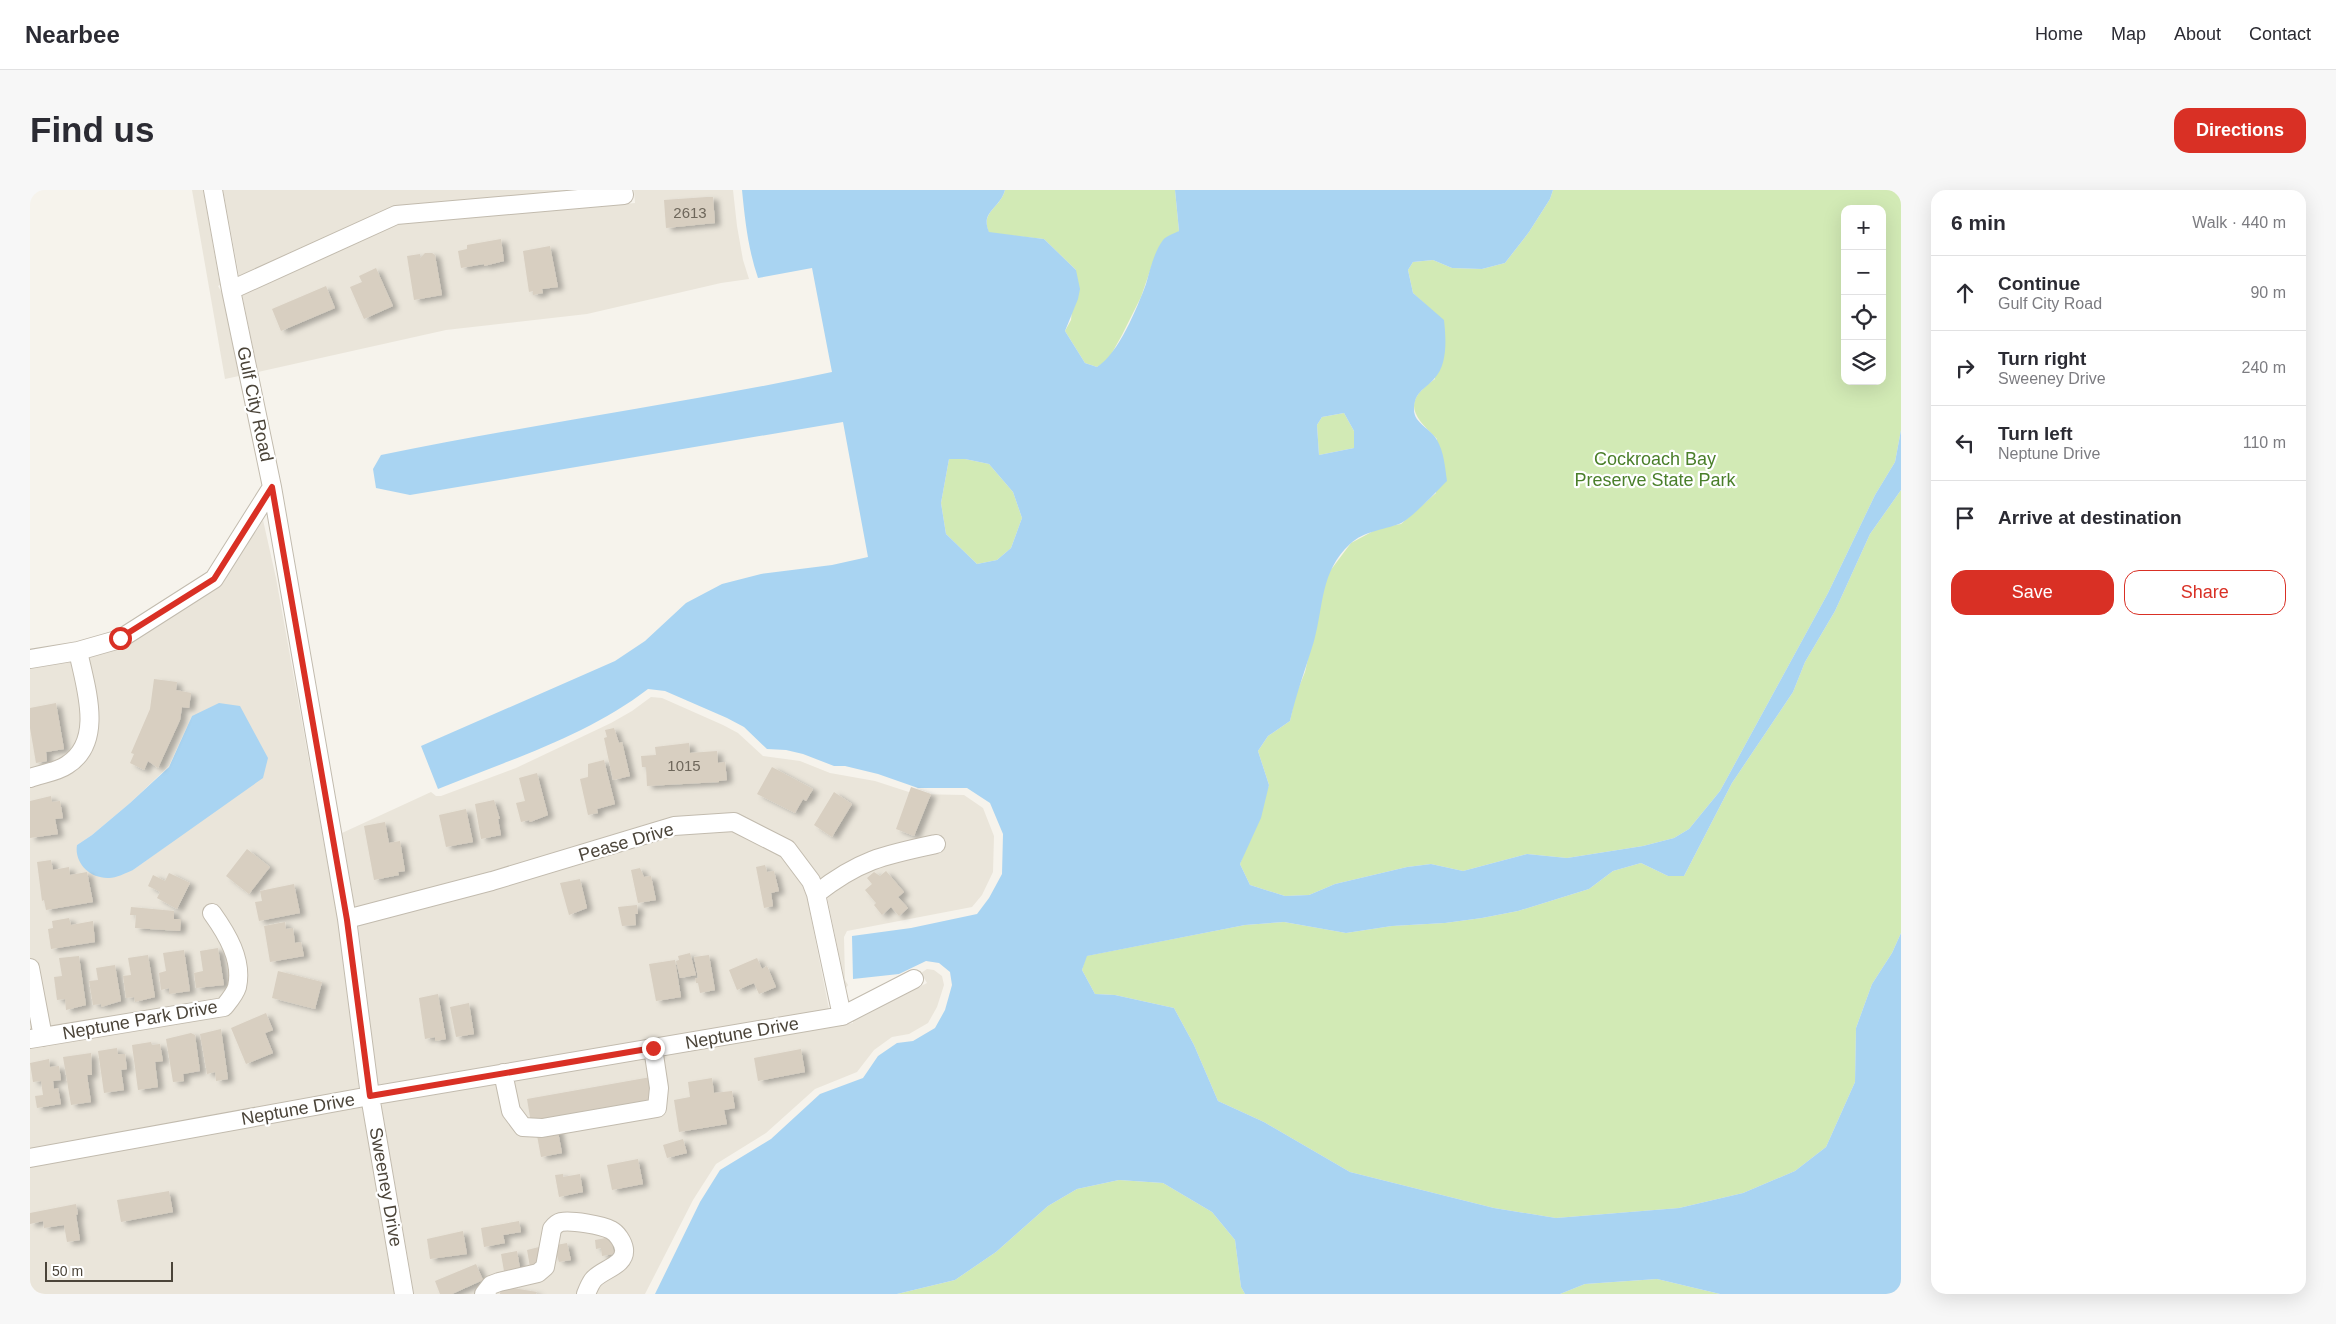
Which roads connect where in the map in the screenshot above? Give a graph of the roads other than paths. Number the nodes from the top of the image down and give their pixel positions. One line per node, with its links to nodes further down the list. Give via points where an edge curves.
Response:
1 (213, 190): 3 (street, Gulf City Road)
2 (624, 193): 3 (street, via 396,215)
3 (231, 290): 4 (street, Gulf City Road)
4 (272, 487): 5 (street, via 214,579 120,638); 11 (street, Sweeney Drive)
5 (78, 651): 6 (street); 7 (street, via 88,703 86,747 66,765)
6 (30, 659)
7 (30, 778)
8 (936, 844): 9 (street, via 861,864)
9 (816, 894): 11 (street, Pease Drive, via 811,881 787,849 734,822 674,826 492,881); 14 (street, Pease Drive)
10 (212, 913): 15 (street, Neptune Park Drive, via 231,942 238,966 237,988 224,1008)
11 (347, 920): 18 (street, Sweeney Drive)
12 (30, 968): 15 (street, Neptune Park Drive)
13 (914, 979): 14 (street, Neptune Drive)
14 (842, 1016): 16 (street, Neptune Drive)
15 (36, 1038)
16 (653, 1048): 17 (street, Neptune Drive); 17 (street, via 660,1088 657,1108 542,1128 523,1127 511,1112)
17 (503, 1073): 18 (street, Neptune Drive)
18 (370, 1096): 19 (street, Neptune Drive); 20 (street, Sweeney Drive)
19 (30, 1158)
20 (404, 1294)
21 (484, 1294): 22 (street, via 491,1285 538,1273 544,1267 552,1229 562,1221 612,1230 624,1247 623,1257 591,1281)
22 (586, 1294)

